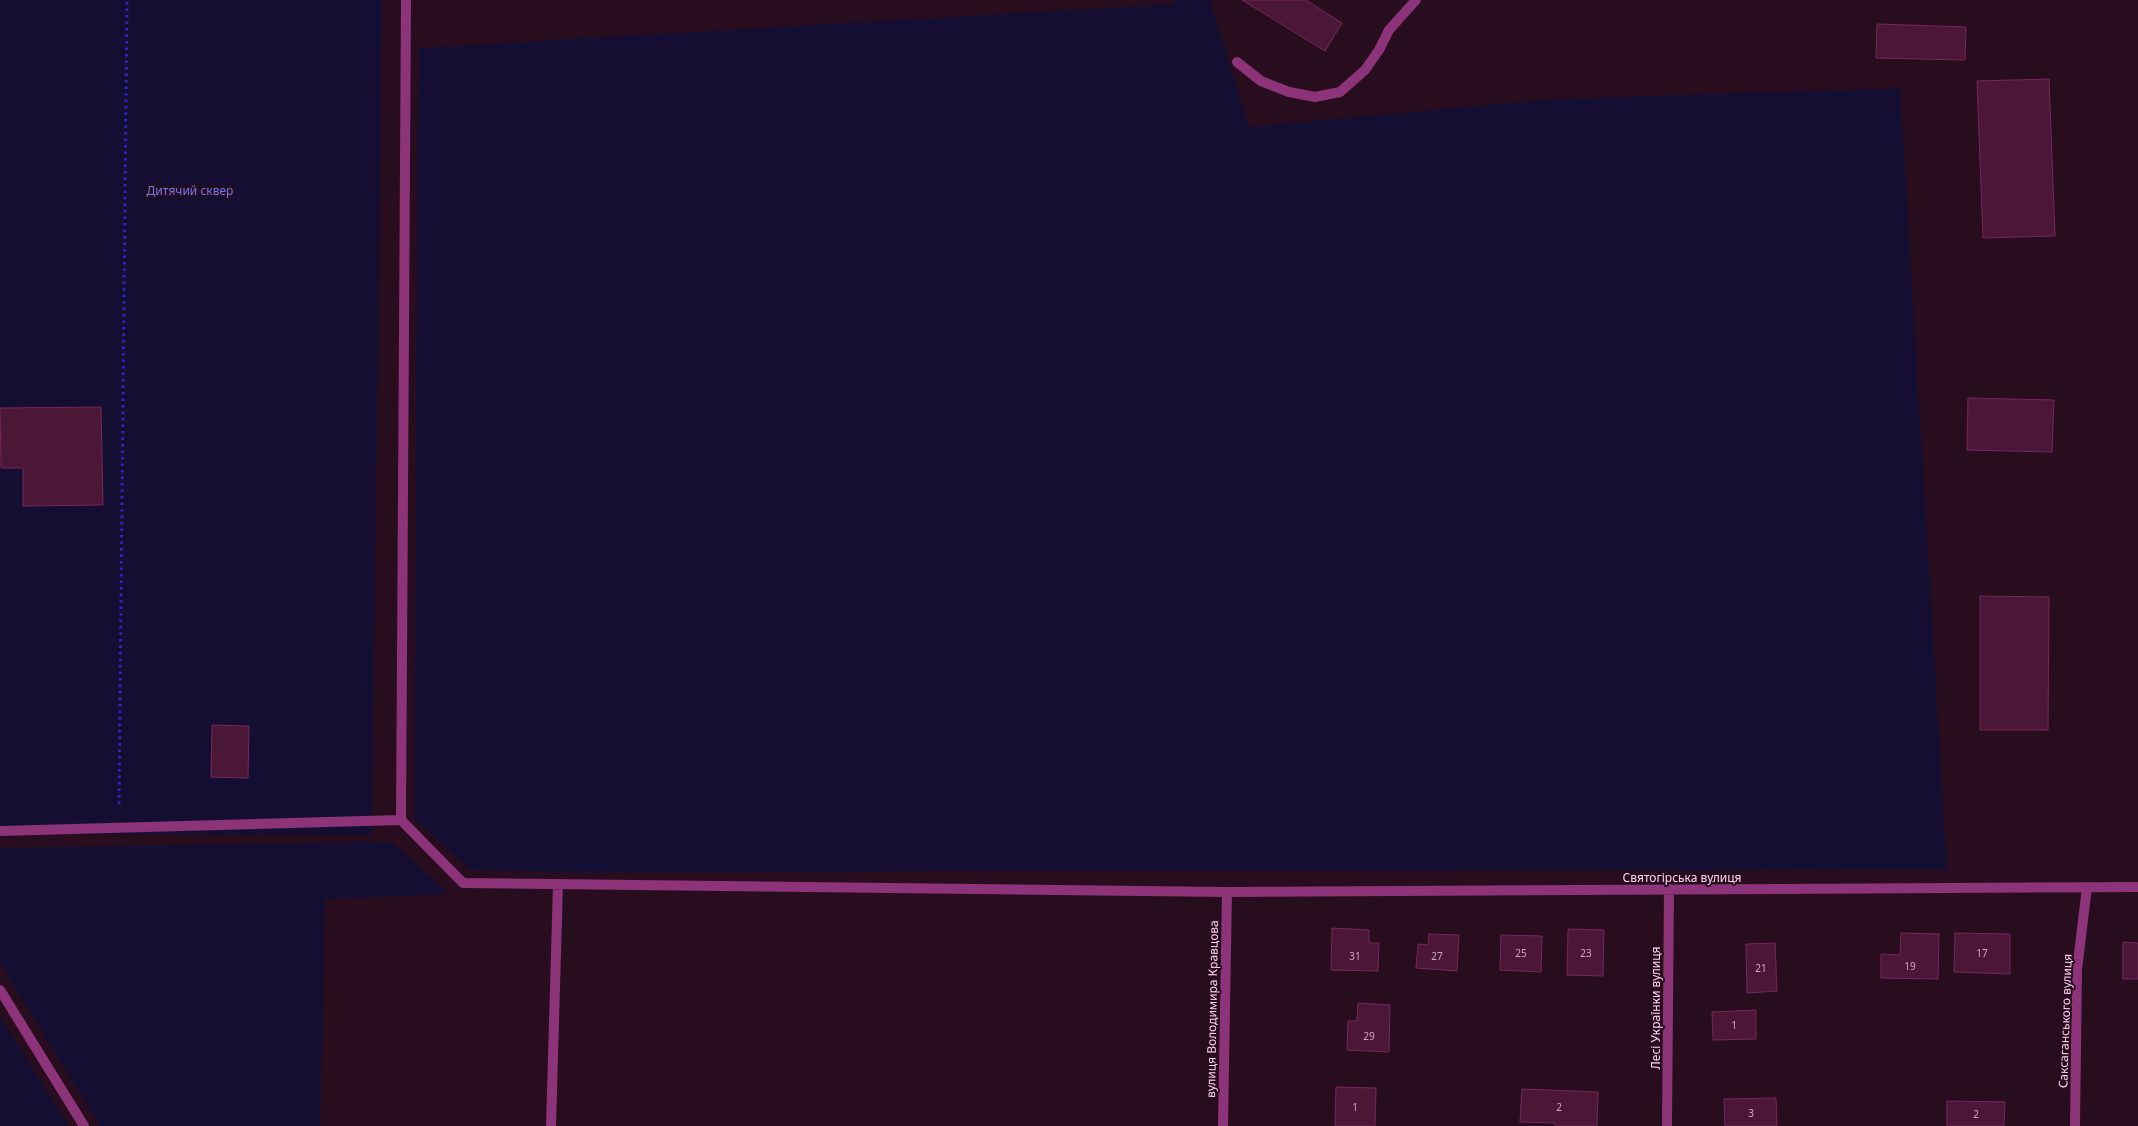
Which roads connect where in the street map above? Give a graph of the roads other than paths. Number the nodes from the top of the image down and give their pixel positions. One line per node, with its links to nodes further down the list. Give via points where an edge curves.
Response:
1 (406, 0): 4 (street)
2 (1416, 0): 3 (street, via 1389,30 1365,70 1340,92 1315,97 1289,92 1261,81)
3 (1237, 62)
4 (401, 820): 5 (street); 6 (street, Святогірська вулиця, via 463,882)
5 (0, 832)
6 (558, 884): 10 (street, Святогірська вулиця); 13 (street)
7 (2087, 887): 8 (street, Святогірська вулиця); 9 (street, Святогірська вулиця); 16 (street, Саксаганського вулиця, via 2077,970)
8 (2138, 887)
9 (1669, 890): 10 (street, Святогірська вулиця); 15 (street, Лесі Українки вулиця)
10 (1227, 892): 14 (street, вулиця Володимира Кравцова)
11 (0, 990): 12 (street)
12 (84, 1126)
13 (551, 1126)
14 (1223, 1126)
15 (1667, 1126)
16 (2076, 1126)

